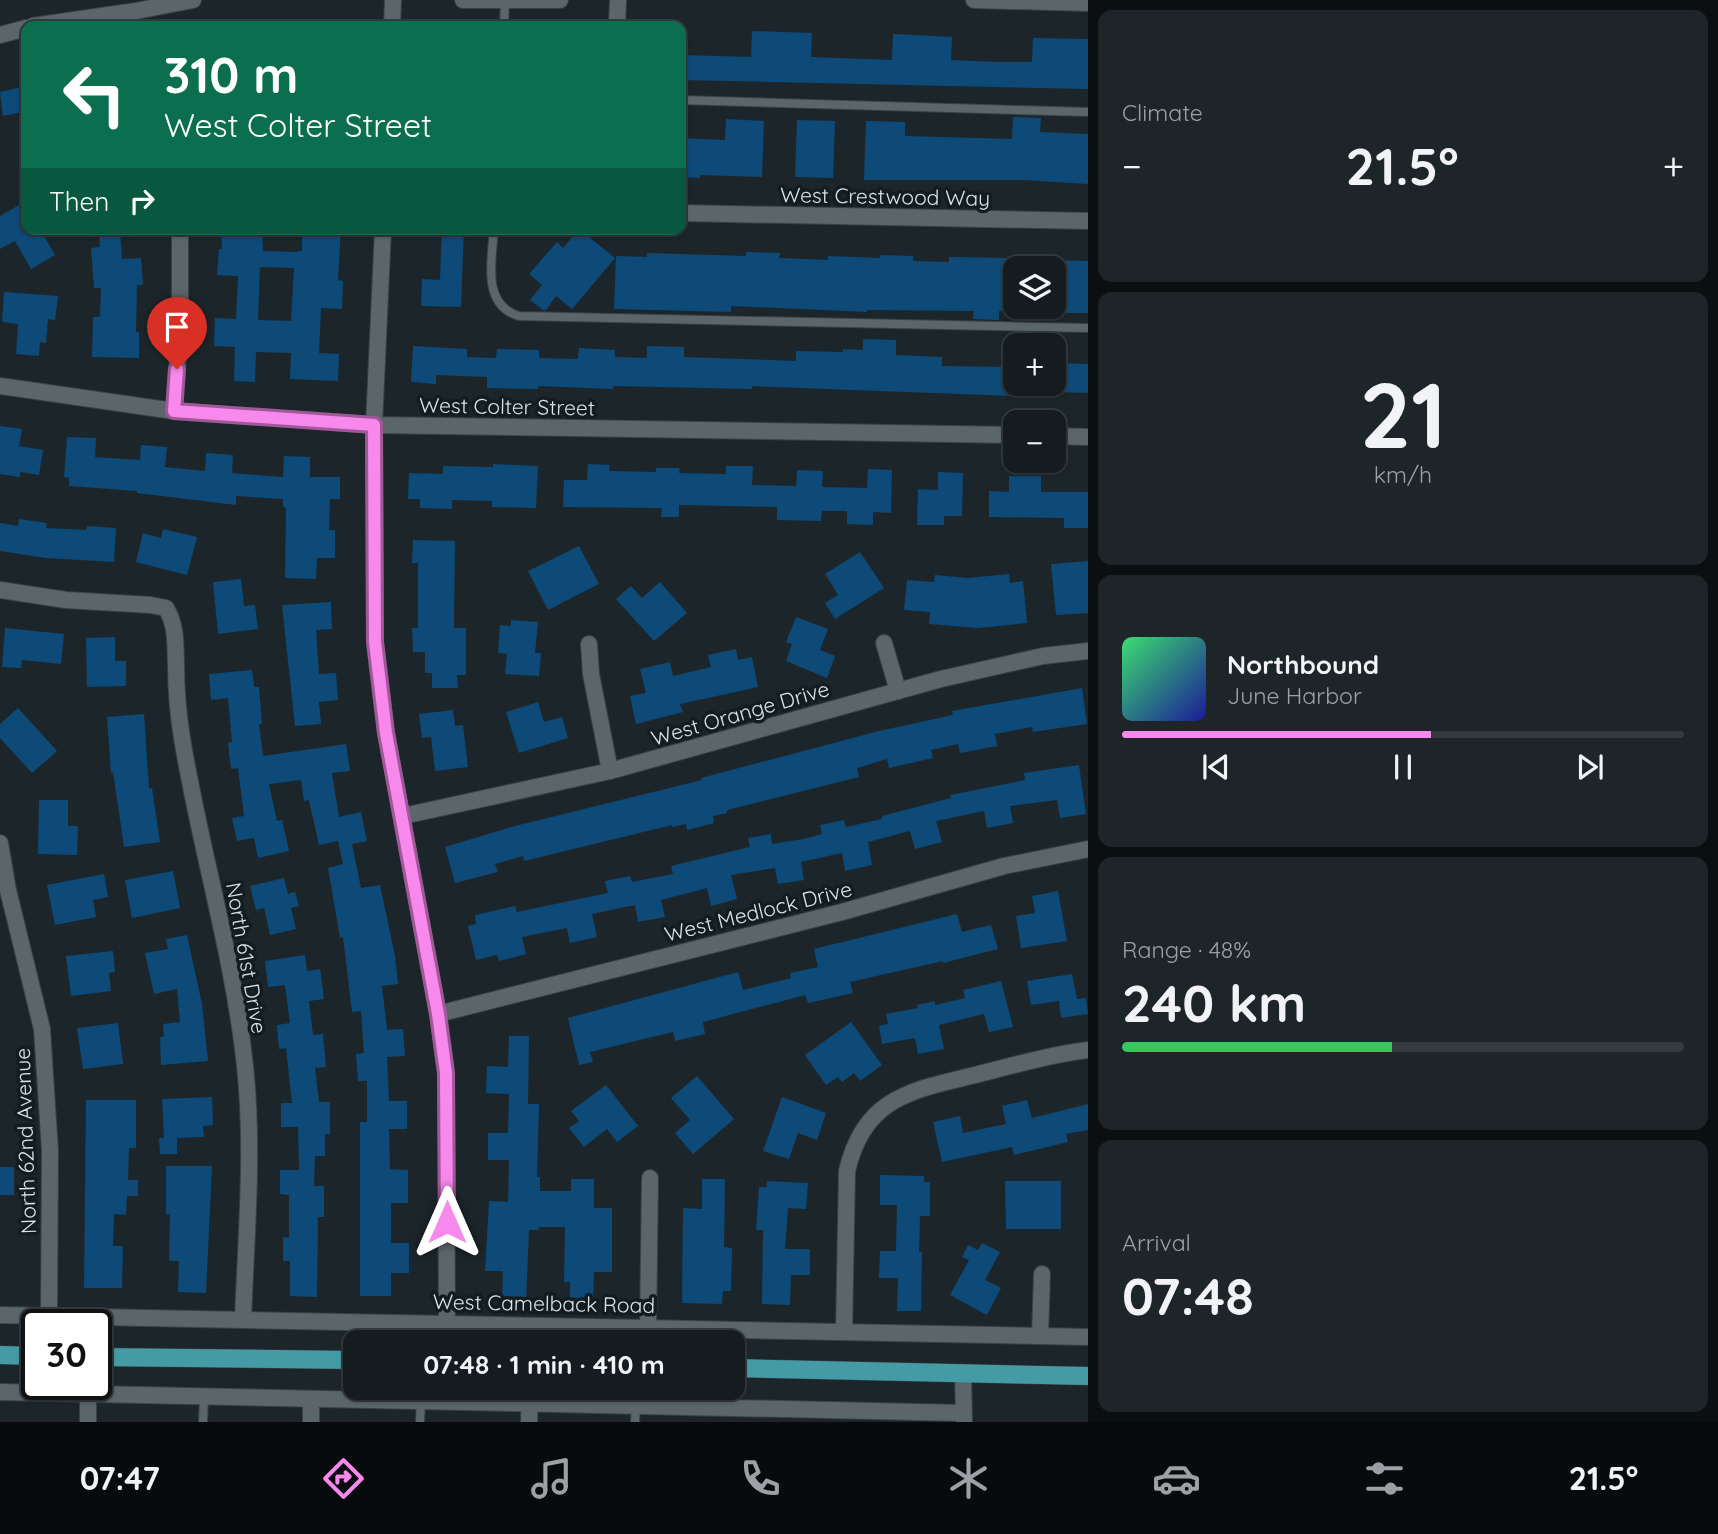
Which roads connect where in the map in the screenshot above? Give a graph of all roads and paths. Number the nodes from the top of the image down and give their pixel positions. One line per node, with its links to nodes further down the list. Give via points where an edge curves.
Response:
1 (193, 0): 9 (street)
2 (393, 0): 10 (street)
3 (463, 0): 7 (street)
4 (560, 0): 7 (street)
5 (618, 0): 12 (street)
6 (974, 0): 8 (street)
7 (505, 1): 11 (lane)
8 (1088, 3)
9 (67, 21)
10 (392, 21)
11 (504, 21)
12 (617, 21)
13 (21, 29): 14 (street)
14 (0, 35)
15 (686, 100): 16 (lane)
16 (1088, 112)
17 (686, 213): 18 (street, West Crestwood Way)
18 (1088, 220)
19 (182, 235): 24 (street)
20 (383, 235): 25 (street)
21 (494, 235): 22 (lane, via 493,290 501,306 519,316)
22 (1088, 328)
23 (0, 386): 24 (street, West Colter Street)
24 (174, 411): 25 (street, West Colter Street)
25 (374, 425): 26 (street, West Colter Street); 35 (street, via 375,642)
26 (1003, 435)
27 (1066, 436): 28 (street)
28 (1088, 437)
29 (0, 590): 46 (street, North 61st Drive, via 66,600 151,604 166,608 173,620 181,735 234,983 245,1067 249,1178)
30 (884, 643): 33 (street)
31 (589, 644): 34 (street)
32 (1088, 651): 33 (street, West Orange Drive, via 1043,656)
33 (898, 691): 34 (street, West Orange Drive)
34 (610, 771): 35 (street, West Orange Drive)
35 (402, 816): 38 (street)
36 (0, 843): 42 (street, North 62nd Avenue, via 42,1029 50,1151)
37 (1088, 849): 38 (street, West Medlock Drive, via 1004,866 842,912)
38 (438, 1014): 47 (street, via 446,1073)
39 (1088, 1050): 50 (street, via 922,1088 887,1105 873,1118 851,1153 847,1171)
40 (650, 1178): 48 (street)
41 (1041, 1274): 51 (street)
42 (49, 1309)
43 (0, 1315): 44 (street, West Camelback Road)
44 (21, 1315)
45 (112, 1317): 46 (street, West Camelback Road)
46 (243, 1320): 47 (street, West Camelback Road)
47 (447, 1324): 48 (street, West Camelback Road); 49 (street)
48 (648, 1328): 50 (street, West Camelback Road)
49 (447, 1330)
50 (844, 1332): 51 (street, West Camelback Road)
51 (1040, 1336): 52 (street, West Camelback Road)
52 (1088, 1336)
53 (0, 1355): 54 (main road)
54 (21, 1356)
55 (112, 1357): 56 (main road)
56 (343, 1360)
57 (745, 1368): 58 (main road)
58 (962, 1373): 59 (main road); 73 (street)
59 (1088, 1376)
60 (21, 1391): 62 (street)
61 (112, 1391): 63 (street)
62 (0, 1392)
63 (204, 1397): 64 (street); 75 (lane)
64 (312, 1399): 69 (street); 76 (street)
65 (88, 1400): 74 (street)
66 (443, 1400): 69 (street)
67 (530, 1400): 78 (street)
68 (554, 1400): 70 (street)
69 (421, 1401): 77 (lane)
70 (636, 1414): 71 (street)
71 (746, 1415): 72 (street)
72 (855, 1417): 73 (street)
73 (963, 1418)
74 (88, 1422)
75 (203, 1422)
76 (311, 1422)
77 (421, 1422)
78 (529, 1422)

